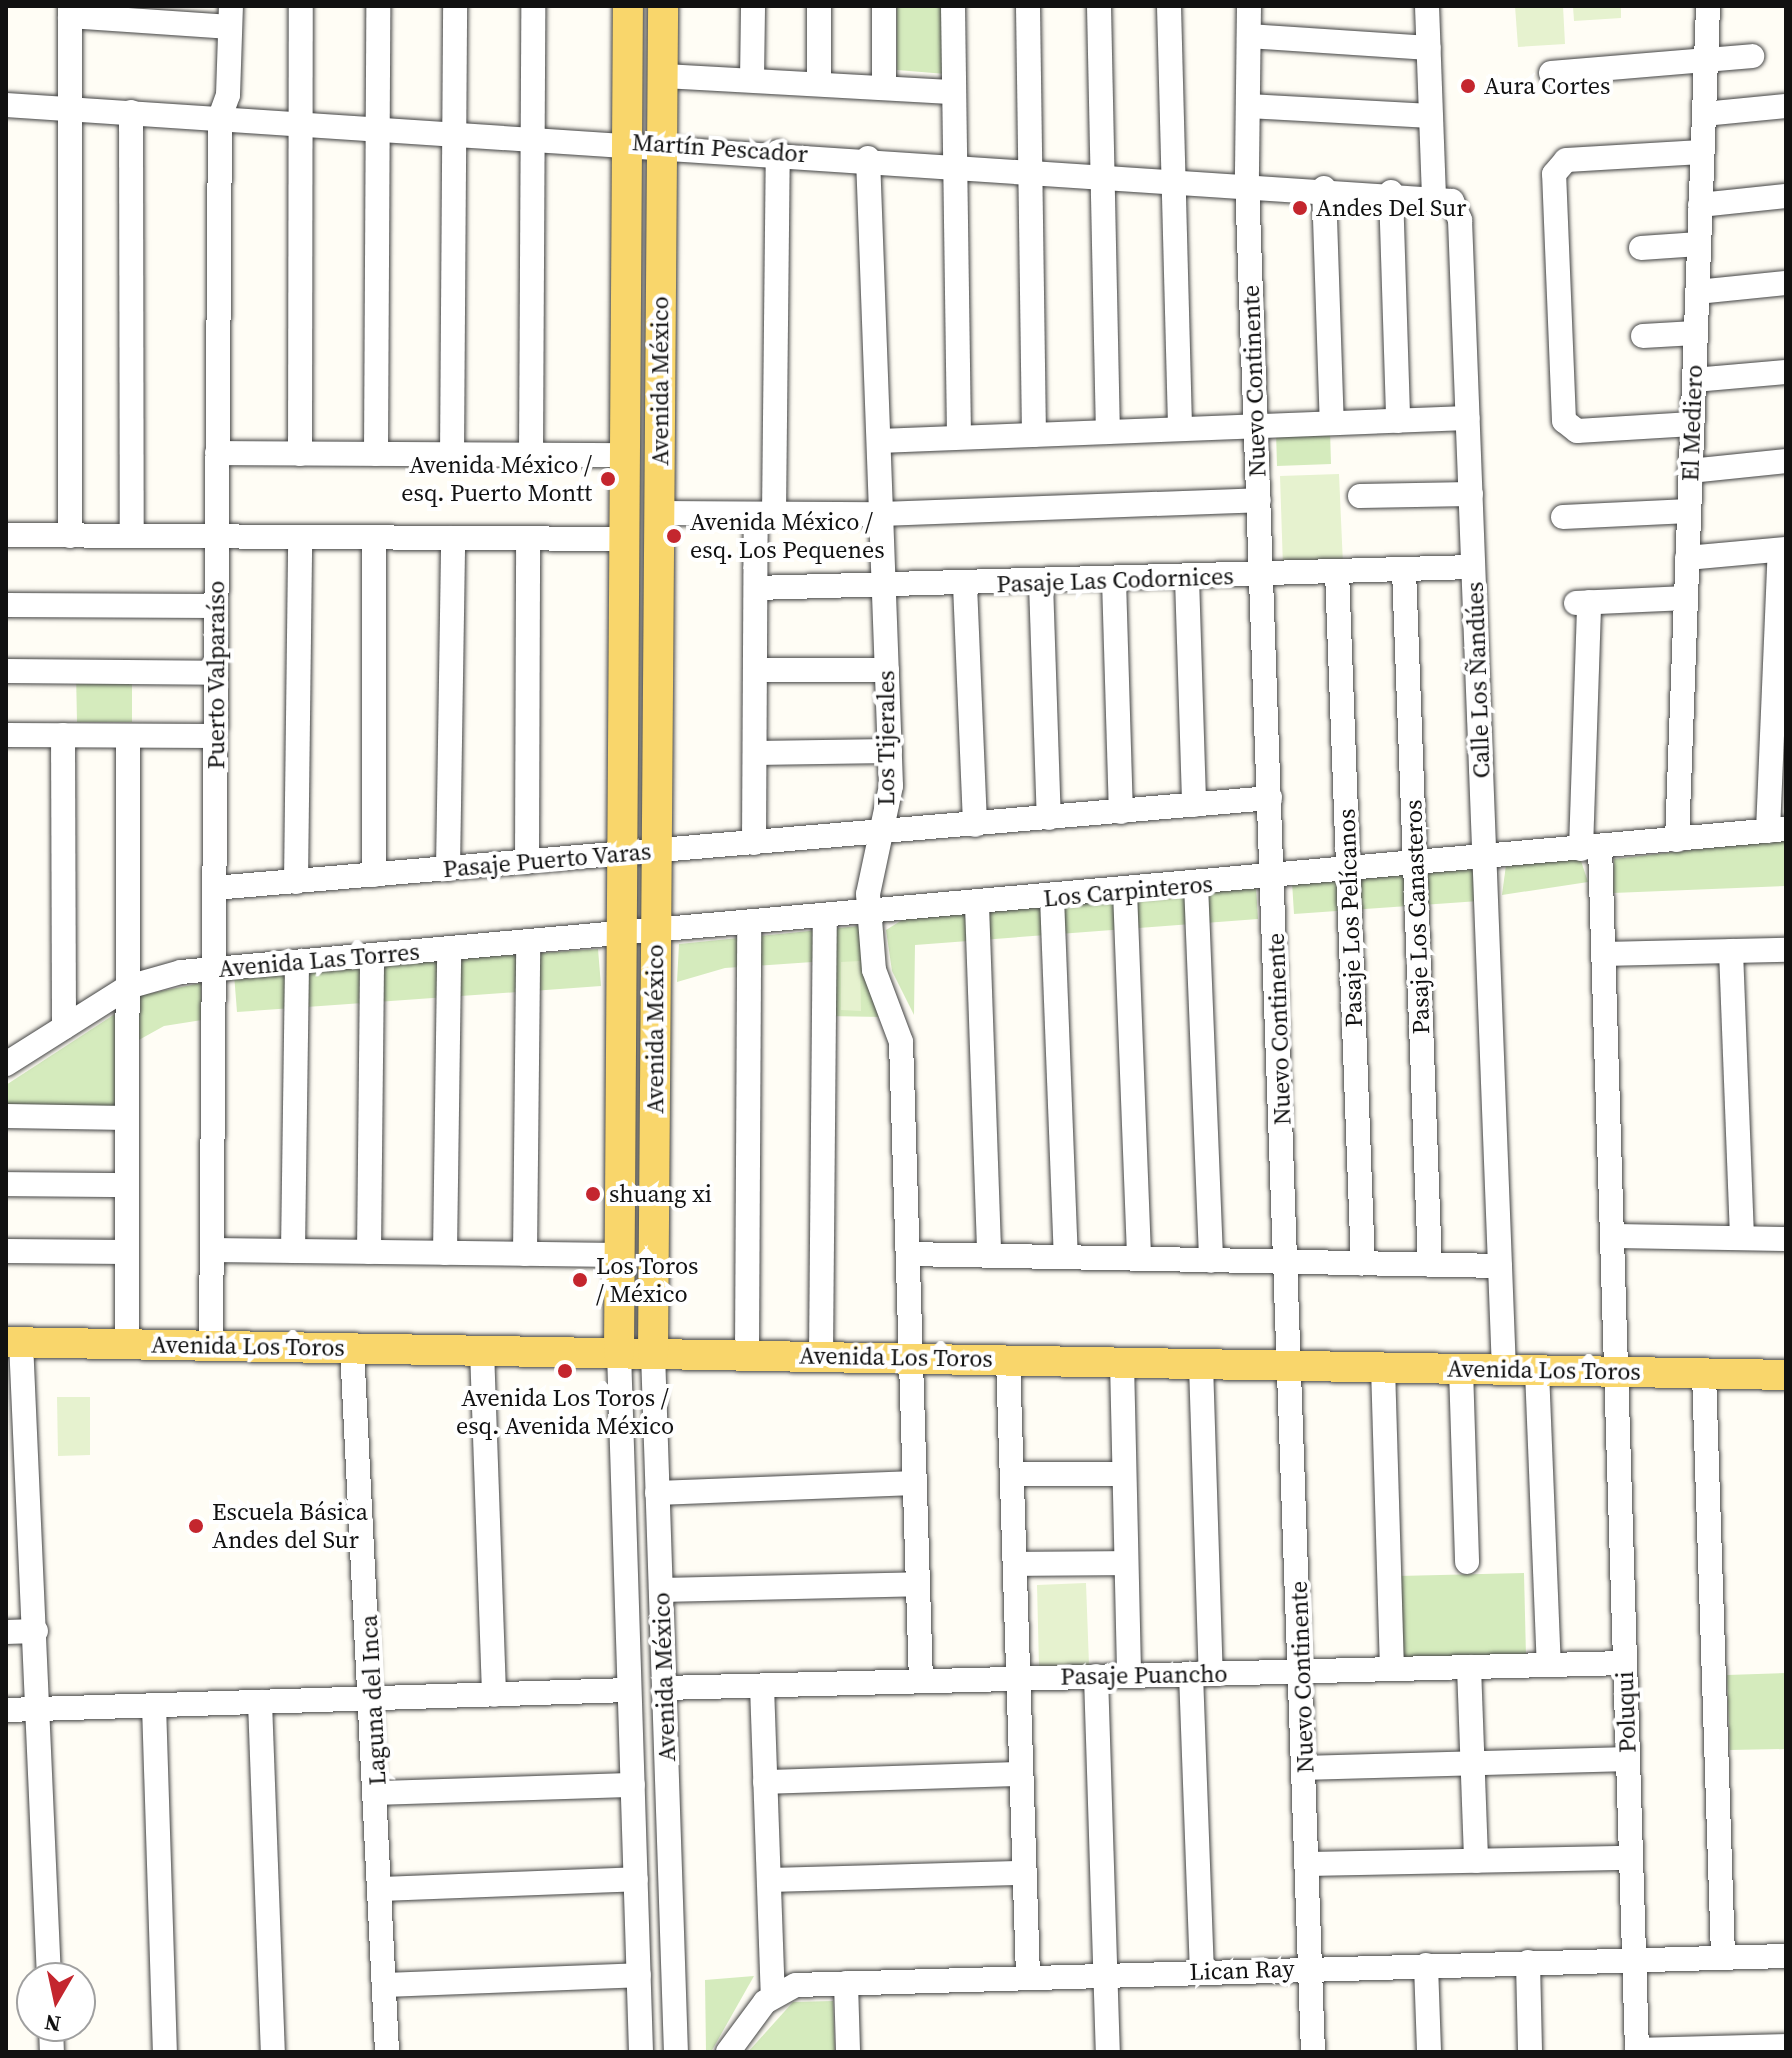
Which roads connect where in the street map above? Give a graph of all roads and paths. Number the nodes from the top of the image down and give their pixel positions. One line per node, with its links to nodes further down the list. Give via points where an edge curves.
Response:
1 (301, 6): 37 (street)
2 (378, 6): 38 (street)
3 (455, 6): 39 (street)
4 (533, 6): 40 (street)
5 (628, 6): 41 (main road, Avenida México)
6 (663, 6): 24 (main road, Avenida México)
7 (753, 6): 25 (street)
8 (819, 6): 26 (street)
9 (884, 6): 27 (street)
10 (953, 6): 28 (street)
11 (1028, 6): 47 (street)
12 (1099, 6): 48 (street)
13 (1169, 6): 49 (street)
14 (1249, 6): 19 (street, Nuevo Continente)
15 (1427, 6): 20 (street)
16 (1708, 6): 22 (street, El Mediero)
17 (70, 11): 18 (street); 32 (street)
18 (230, 17): 36 (street, Puerto Valparaíso, via 228,95)
19 (1249, 36): 20 (street); 30 (street, Nuevo Continente)
20 (1429, 48): 35 (street)
21 (1752, 56): 22 (street)
22 (1706, 59): 23 (street); 34 (street, El Mediero)
23 (1551, 73)
24 (663, 76): 25 (street); 42 (main road, Avenida México)
25 (752, 80): 26 (street)
26 (819, 84): 27 (street)
27 (884, 88): 28 (street)
28 (952, 92): 46 (street)
29 (6, 105): 32 (street, Martín Pescador)
30 (1248, 106): 35 (street); 50 (street, Nuevo Continente)
31 (1786, 106): 34 (street)
32 (70, 108): 33 (street, Martín Pescador); 91 (street)
33 (131, 112): 36 (street, Martín Pescador); 92 (street)
34 (1704, 114): 44 (street, El Mediero)
35 (1431, 116): 53 (street)
36 (220, 117): 37 (street, Martín Pescador); 74 (street, Puerto Valparaíso)
37 (301, 123): 38 (street, Martín Pescador); 75 (street)
38 (378, 127): 39 (street, Martín Pescador); 76 (street)
39 (454, 132): 40 (street, Martín Pescador); 77 (street)
40 (532, 137): 41 (street, Martín Pescador); 78 (street)
41 (627, 142): 42 (street, Martín Pescador); 79 (main road, Avenida México)
42 (662, 145): 43 (street, Martín Pescador); 86 (main road, Avenida México)
43 (778, 152): 45 (street, Martín Pescador); 88 (street)
44 (1702, 152): 55 (street, El Mediero); 67 (street, via 1557,164 1562,417 1569,428)
45 (868, 158): 46 (street, Martín Pescador); 73 (street, Los Tijerales)
46 (952, 163): 47 (street, Martín Pescador); 72 (street)
47 (1027, 168): 48 (street, Martín Pescador); 71 (street)
48 (1098, 173): 49 (street, Martín Pescador); 70 (street)
49 (1172, 178): 50 (street, Martín Pescador); 69 (street)
50 (1247, 182): 51 (street, Martín Pescador); 68 (street, Nuevo Continente)
51 (1324, 188): 52 (street, Martín Pescador); 66 (street)
52 (1391, 192): 53 (street, Martín Pescador); 65 (street)
53 (1434, 195): 64 (street, Calle Los Ñandúes, via 1459,213)
54 (1786, 196): 55 (street)
55 (1700, 205): 56 (street, El Mediero)
56 (1699, 244): 57 (street); 59 (street, El Mediero)
57 (1641, 248)
58 (1786, 283): 59 (street)
59 (1697, 292): 60 (street, El Mediero)
60 (1695, 333): 61 (street); 63 (street, El Mediero)
61 (1643, 336)
62 (1786, 372): 63 (street)
63 (1694, 380): 67 (street, El Mediero)
64 (1468, 418): 65 (street); 82 (street, Calle Los Ñandúes)
65 (1398, 421): 66 (street)
66 (1332, 423): 68 (street)
67 (1692, 424): 81 (street, El Mediero)
68 (1256, 426): 69 (street); 84 (street, Nuevo Continente)
69 (1180, 429): 70 (street)
70 (1108, 432): 71 (street)
71 (1034, 435): 72 (street)
72 (959, 437): 73 (street)
73 (879, 441): 87 (street, Los Tijerales)
74 (217, 453): 75 (street); 93 (street, Puerto Valparaíso)
75 (300, 454): 76 (street)
76 (376, 454): 77 (street)
77 (452, 454): 78 (street)
78 (531, 455): 79 (street)
79 (625, 455): 98 (main road, Avenida México)
80 (1786, 461): 81 (street)
81 (1690, 471): 85 (street, El Mediero)
82 (1471, 494): 83 (street); 101 (street, Calle Los Ñandúes)
83 (1360, 496)
84 (1259, 500): 87 (street); 104 (street, Nuevo Continente)
85 (1689, 511): 89 (street); 100 (street, El Mediero)
86 (659, 513): 88 (street); 134 (main road, Avenida México)
87 (881, 514): 88 (street); 110 (street, Los Tijerales)
88 (765, 515): 109 (street)
89 (1563, 517)
90 (6, 535): 91 (street)
91 (70, 536): 92 (street)
92 (132, 536): 93 (street)
93 (217, 537): 94 (street); 113 (street, Puerto Valparaíso)
94 (300, 537): 95 (street); 143 (street)
95 (374, 538): 96 (street); 141 (street)
96 (453, 538): 97 (street); 139 (street)
97 (528, 539): 98 (street); 137 (street)
98 (624, 539): 135 (main road, Avenida México)
99 (1783, 549): 100 (street); 129 (street)
100 (1687, 558): 111 (street, El Mediero)
101 (1473, 567): 102 (street, Pasaje Las Codornices); 136 (street, Calle Los Ñandúes)
102 (1404, 570): 103 (street, Pasaje Las Codornices); 138 (street, Pasaje Los Canasteros)
103 (1337, 572): 104 (street, Pasaje Las Codornices); 140 (street, Pasaje Los Pelícanos)
104 (1262, 575): 105 (street, Pasaje Las Codornices); 124 (street, Nuevo Continente)
105 (1187, 578): 106 (street, Pasaje Las Codornices); 125 (street)
106 (1114, 580): 107 (street, Pasaje Las Codornices); 126 (street)
107 (1041, 583): 108 (street, Pasaje Las Codornices); 127 (street)
108 (965, 585): 110 (street, Pasaje Las Codornices); 128 (street)
109 (756, 588): 110 (street, Pasaje Las Codornices); 114 (street)
110 (884, 588): 115 (street, Los Tijerales)
111 (1686, 598): 131 (street, El Mediero); 133 (street, Poluqui, via 1581,603)
112 (6, 605): 113 (street)
113 (216, 606): 117 (street, Puerto Valparaíso)
114 (755, 670): 115 (street); 123 (street)
115 (887, 670): 122 (street, Los Tijerales)
116 (6, 671): 117 (street)
117 (216, 673): 121 (street, Puerto Valparaíso)
118 (6, 735): 119 (street)
119 (63, 735): 120 (street); 163 (street)
120 (128, 736): 121 (street); 162 (street)
121 (215, 736): 145 (street, Puerto Valparaíso)
122 (890, 751): 123 (street); 130 (street, Los Tijerales, via 891,798)
123 (755, 753): 132 (street)
124 (1270, 798): 125 (street, Pasaje Puerto Varas); 142 (street, Nuevo Continente)
125 (1194, 805): 126 (street, Pasaje Puerto Varas)
126 (1121, 812): 127 (street, Pasaje Puerto Varas)
127 (1049, 818): 128 (street, Pasaje Puerto Varas)
128 (975, 825): 130 (street, Pasaje Puerto Varas)
129 (1777, 830): 131 (street, Los Carpinteros)
130 (880, 833): 132 (street, Pasaje Puerto Varas); 149 (street, Los Tijerales, via 869,873)
131 (1677, 840): 133 (street, Los Carpinteros)
132 (754, 843): 134 (street, Pasaje Puerto Varas)
133 (1591, 848): 136 (street, Los Carpinteros); 158 (street, Poluqui)
134 (657, 851): 135 (street, Pasaje Puerto Varas); 152 (main road, Avenida México)
135 (622, 854): 137 (street, Pasaje Puerto Varas); 153 (main road, Avenida México)
136 (1485, 858): 138 (street, Los Carpinteros); 188 (street, Calle Los Ñandúes)
137 (527, 862): 139 (street, Pasaje Puerto Varas)
138 (1415, 864): 140 (street, Los Carpinteros); 187 (street, Pasaje Los Canasteros)
139 (448, 869): 141 (street, Pasaje Puerto Varas)
140 (1348, 870): 142 (street, Los Carpinteros); 186 (street, Pasaje Los Pelícanos)
141 (374, 875): 143 (street, Pasaje Puerto Varas)
142 (1273, 878): 144 (street, Los Carpinteros); 185 (street, Nuevo Continente)
143 (296, 882): 145 (street, Pasaje Puerto Varas)
144 (1196, 884): 146 (street, Los Carpinteros); 184 (street)
145 (214, 888): 161 (street, Puerto Valparaíso)
146 (1125, 891): 147 (street, Los Carpinteros); 183 (street)
147 (1052, 897): 148 (street, Los Carpinteros); 182 (street)
148 (977, 905): 149 (street, Los Carpinteros); 181 (street)
149 (869, 914): 150 (street, Los Carpinteros); 179 (street, Los Tijerales, via 874,970 901,1042)
150 (825, 919): 151 (street, Los Carpinteros); 197 (street)
151 (749, 926): 152 (street, Los Carpinteros); 196 (street)
152 (656, 933): 153 (street, Avenida Las Torres); 195 (main road, Avenida México)
153 (622, 935): 154 (street, Avenida Las Torres); 180 (main road, Avenida México)
154 (528, 942): 155 (street, Avenida Las Torres); 178 (street)
155 (449, 949): 159 (street, Avenida Las Torres); 177 (street)
156 (1786, 950): 157 (street)
157 (1731, 951): 158 (street); 170 (street)
158 (1604, 954): 169 (street, Poluqui)
159 (372, 955): 160 (street, Avenida Las Torres); 176 (street)
160 (297, 962): 161 (street, Avenida Las Torres); 174 (street)
161 (214, 969): 162 (street, Avenida Las Torres); 172 (street, Puerto Valparaíso)
162 (128, 987): 163 (street, Avenida Las Torres); 166 (street)
163 (64, 1027): 164 (street, Avenida Las Torres)
164 (6, 1064)
165 (6, 1116): 166 (street)
166 (127, 1118): 168 (street)
167 (6, 1184): 168 (street)
168 (127, 1185): 175 (street)
169 (1614, 1236): 170 (street); 207 (street, Poluqui)
170 (1742, 1238): 171 (street)
171 (1786, 1239)
172 (212, 1250): 174 (street); 191 (street, Puerto Valparaíso)
173 (6, 1251): 175 (street)
174 (293, 1251): 176 (street)
175 (127, 1252): 190 (street)
176 (369, 1252): 177 (street)
177 (445, 1253): 178 (street)
178 (525, 1254): 180 (street)
179 (908, 1254): 181 (street); 198 (street, Los Tijerales)
180 (619, 1255): 194 (main road, Avenida México)
181 (989, 1255): 182 (street)
182 (1066, 1257): 183 (street)
183 (1139, 1259): 184 (street)
184 (1211, 1261): 185 (street)
185 (1288, 1262): 186 (street); 202 (street, Nuevo Continente)
186 (1363, 1264): 187 (street)
187 (1430, 1265): 188 (street)
188 (1500, 1266): 205 (street, Calle Los Ñandúes)
189 (14, 1342): 190 (main road, Avenida Los Toros); 219 (street)
190 (127, 1344): 191 (main road, Avenida Los Toros)
191 (211, 1345): 192 (main road, Avenida Los Toros)
192 (352, 1348): 193 (main road, Avenida Los Toros); 235 (street, Laguna del Inca)
193 (482, 1350): 194 (main road, Avenida Los Toros); 234 (street)
194 (619, 1352): 195 (main road, Avenida Los Toros); 233 (street, Avenida México)
195 (653, 1353): 196 (main road, Avenida Los Toros); 213 (street, Avenida México)
196 (747, 1354): 197 (main road, Avenida Los Toros)
197 (821, 1356): 198 (main road, Avenida Los Toros)
198 (911, 1358): 199 (main road, Avenida Los Toros); 212 (street, Los Tijerales)
199 (1008, 1360): 200 (main road, Avenida Los Toros); 210 (street)
200 (1122, 1362): 201 (main road, Avenida Los Toros); 211 (street)
201 (1201, 1364): 202 (main road, Avenida Los Toros); 226 (street)
202 (1292, 1365): 203 (main road, Avenida Los Toros); 225 (street, Nuevo Continente)
203 (1383, 1367): 204 (main road, Avenida Los Toros); 224 (street)
204 (1461, 1369): 205 (main road, Avenida Los Toros); 214 (street)
205 (1504, 1370): 206 (main road, Avenida Los Toros)
206 (1537, 1371): 207 (main road, Avenida Los Toros); 222 (street)
207 (1619, 1372): 208 (main road, Avenida Los Toros); 221 (street, Poluqui)
208 (1704, 1374): 209 (main road, Avenida Los Toros); 255 (street)
209 (1786, 1375)
210 (1012, 1474): 211 (street); 216 (street)
211 (1124, 1474): 215 (street)
212 (915, 1483): 213 (street); 217 (street, Los Tijerales)
213 (657, 1493): 218 (street, Avenida México)
214 (1467, 1562)
215 (1126, 1563): 216 (street); 228 (street)
216 (1015, 1564): 229 (street)
217 (918, 1584): 218 (street); 230 (street, Los Tijerales)
218 (661, 1590): 232 (street, Avenida México)
219 (36, 1631): 220 (street); 238 (street)
220 (6, 1632)
221 (1624, 1663): 222 (street, Pasaje Puancho); 240 (street, Poluqui)
222 (1549, 1665): 223 (street, Pasaje Puancho)
223 (1469, 1667): 224 (street, Pasaje Puancho); 241 (street)
224 (1392, 1669): 225 (street, Pasaje Puancho)
225 (1301, 1672): 226 (street, Pasaje Puancho); 242 (street, Nuevo Continente)
226 (1201, 1674): 228 (street, Pasaje Puancho); 261 (street)
227 (1096, 1676): 228 (street, Pasaje Puancho); 229 (street, Pasaje Puancho); 262 (street)
228 (1129, 1676)
229 (1018, 1677): 230 (street, Pasaje Puancho); 243 (street)
230 (921, 1681): 231 (street, Pasaje Puancho)
231 (762, 1686): 232 (street, Pasaje Puancho); 244 (street)
232 (664, 1688): 274 (street, Avenida México)
233 (629, 1690): 234 (street); 245 (street, Avenida México)
234 (494, 1695): 235 (street)
235 (375, 1698): 236 (street); 246 (street, Laguna del Inca)
236 (260, 1702): 237 (street); 271 (street)
237 (154, 1705): 238 (street); 270 (street)
238 (41, 1709): 239 (street); 257 (street)
239 (6, 1710)
240 (1627, 1759): 241 (street); 247 (street, Poluqui)
241 (1472, 1763): 242 (street); 248 (street)
242 (1304, 1768): 249 (street, Nuevo Continente)
243 (1021, 1774): 244 (street); 250 (street)
244 (765, 1782): 252 (street)
245 (633, 1785): 246 (street); 251 (street, Avenida México)
246 (378, 1793): 253 (street, Laguna del Inca)
247 (1631, 1858): 248 (street); 256 (street, Poluqui)
248 (1476, 1861): 249 (street)
249 (1307, 1864): 260 (street, Nuevo Continente)
250 (1025, 1873): 252 (street); 264 (street)
251 (636, 1879): 253 (street); 263 (street, Avenida México)
252 (769, 1880): 267 (street)
253 (381, 1889): 266 (street, Laguna del Inca)
254 (1786, 1956): 255 (street, Lican Ray)
255 (1723, 1957): 256 (street, Lican Ray)
256 (1634, 1960): 258 (street, Lican Ray); 269 (street, Poluqui)
257 (49, 1962)
258 (1528, 1962): 259 (street, Lican Ray); 280 (street)
259 (1426, 1965): 260 (street, Lican Ray); 279 (street)
260 (1311, 1967): 261 (street, Lican Ray); 278 (street, Nuevo Continente)
261 (1202, 1971): 262 (street, Lican Ray)
262 (1105, 1974): 264 (street, Lican Ray); 277 (street)
263 (639, 1975): 266 (street); 273 (street, Avenida México)
264 (1028, 1977): 265 (street, Lican Ray)
265 (846, 1983): 267 (street, Lican Ray, via 796,1985); 276 (street)
266 (384, 1985): 272 (street, Laguna del Inca)
267 (773, 1995): 275 (street)
268 (1786, 2046): 269 (street)
269 (1637, 2051)
270 (165, 2052)
271 (273, 2052)
272 (387, 2052)
273 (641, 2052)
274 (676, 2052)
275 (728, 2052)
276 (848, 2052)
277 (1108, 2052)
278 (1313, 2052)
279 (1429, 2052)
280 (1530, 2052)

